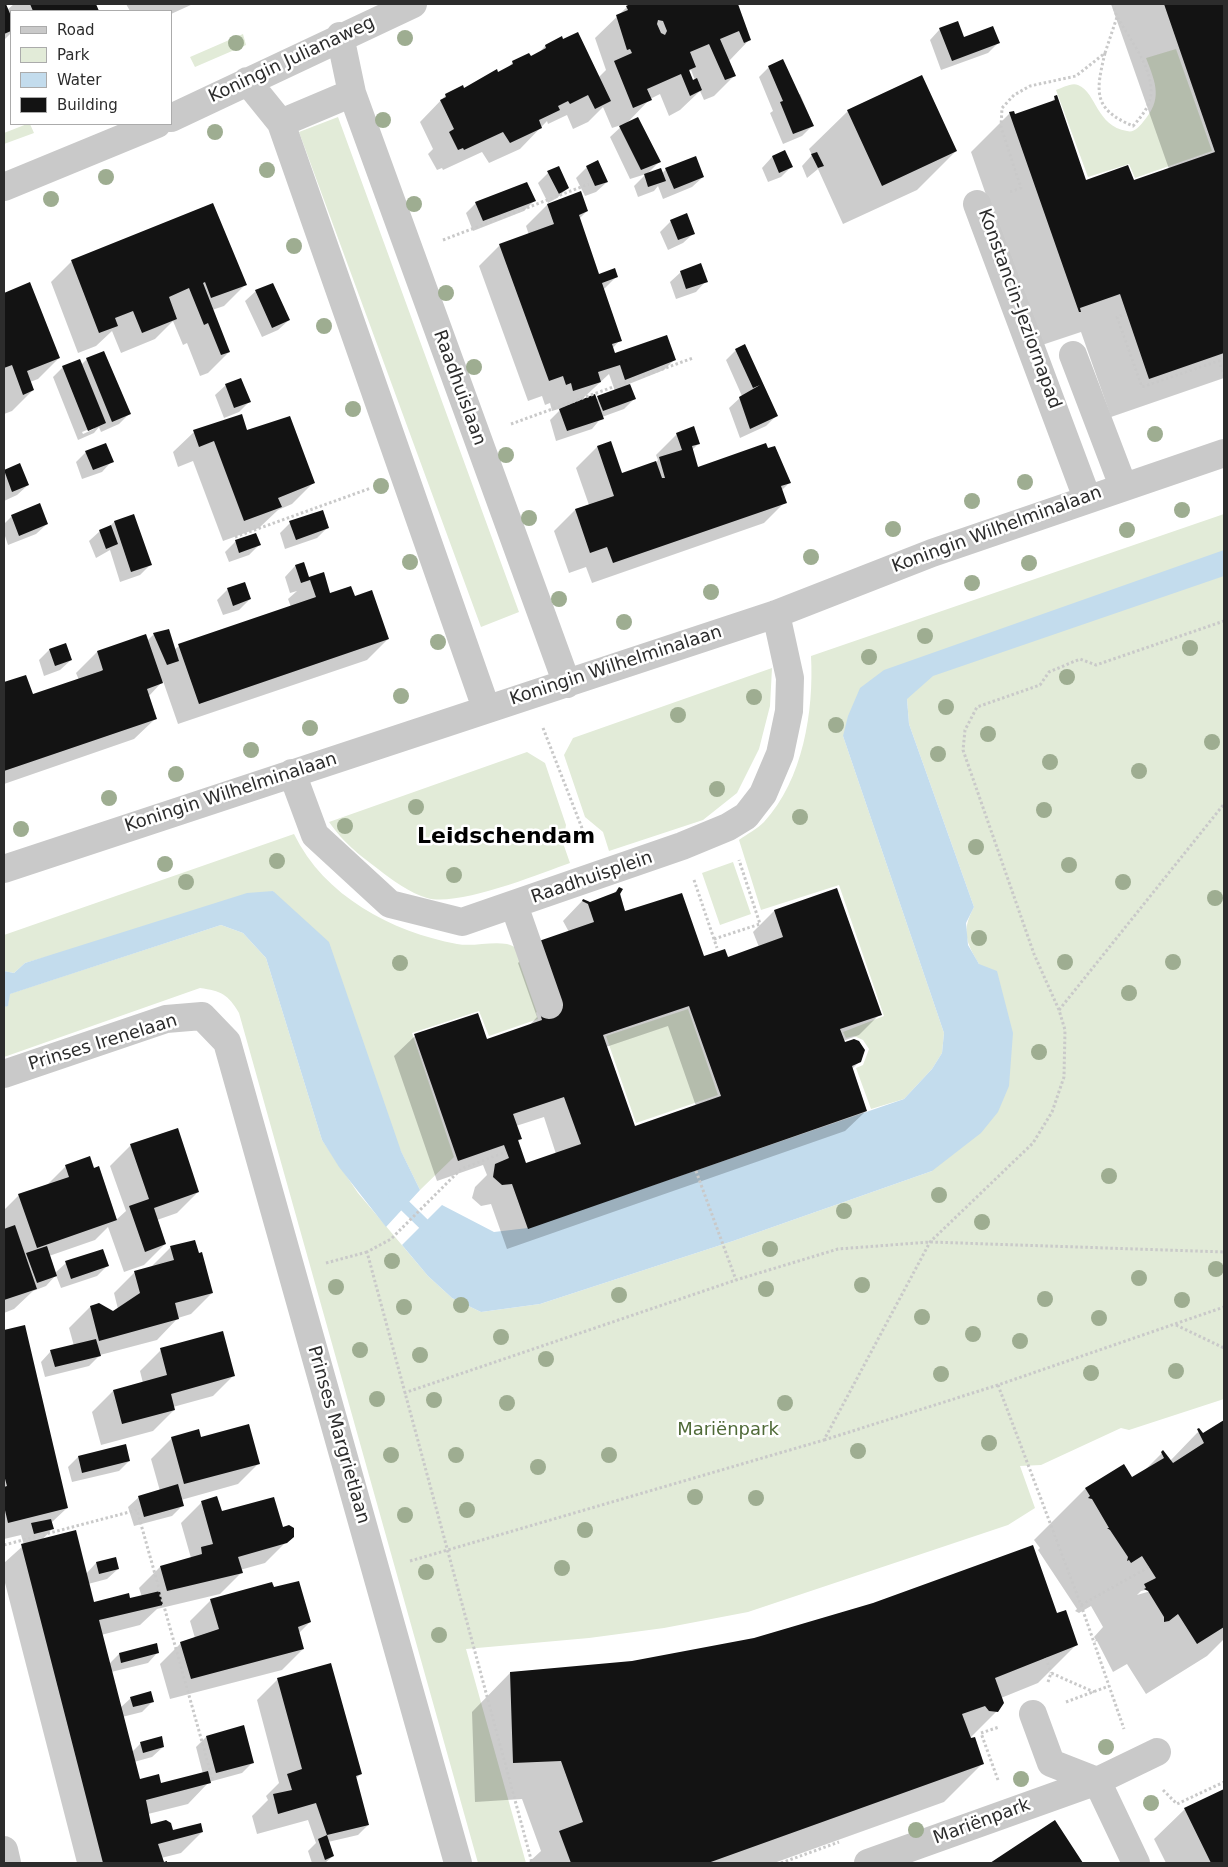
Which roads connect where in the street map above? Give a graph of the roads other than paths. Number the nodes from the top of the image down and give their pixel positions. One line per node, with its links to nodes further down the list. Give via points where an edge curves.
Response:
1 (413, 4): 2 (street, Koningin Julianaweg)
2 (340, 36): 3 (street, Koningin Julianaweg); 4 (street, Raadhuislaan)
3 (247, 80): 5 (street, Koningin Julianaweg); 6 (street)
4 (352, 93): 6 (street); 15 (street, Raadhuislaan)
5 (172, 118)
6 (281, 123): 16 (street)
7 (154, 125): 8 (street)
8 (4, 187)
9 (977, 204): 13 (street, Konstancin-Jeziornapad)
10 (1073, 355): 12 (street)
11 (1224, 452): 12 (street, Koningin Wilhelminalaan)
12 (1123, 486): 13 (street, Koningin Wilhelminalaan)
13 (1087, 498): 14 (street, Koningin Wilhelminalaan, via 932,552)
14 (776, 614): 15 (street, Koningin Wilhelminalaan); 19 (street, Raadhuisplein, via 790,678 789,710 780,754 763,794 746,816 682,846)
15 (567, 684): 16 (street, Koningin Wilhelminalaan)
16 (486, 708): 17 (street, Koningin Wilhelminalaan)
17 (292, 774): 18 (street, Koningin Wilhelminalaan); 19 (street, Raadhuisplein, via 315,835 390,904 462,922)
18 (4, 869)
19 (514, 905): 20 (street)
20 (549, 1005)
21 (202, 1016): 22 (street, Prinses Irenelaan, via 166,1019); 28 (street, Prinses Margrietlaan, via 227,1042)
22 (4, 1074)
23 (1034, 1714): 25 (street, via 1051,1763)
24 (1146, 1757): 25 (street, Mariënpark)
25 (1097, 1781): 29 (street, Mariënpark); 30 (street)
26 (4, 1850): 27 (street)
27 (7, 1863)
28 (458, 1863)
29 (868, 1863)
30 (1136, 1863)

